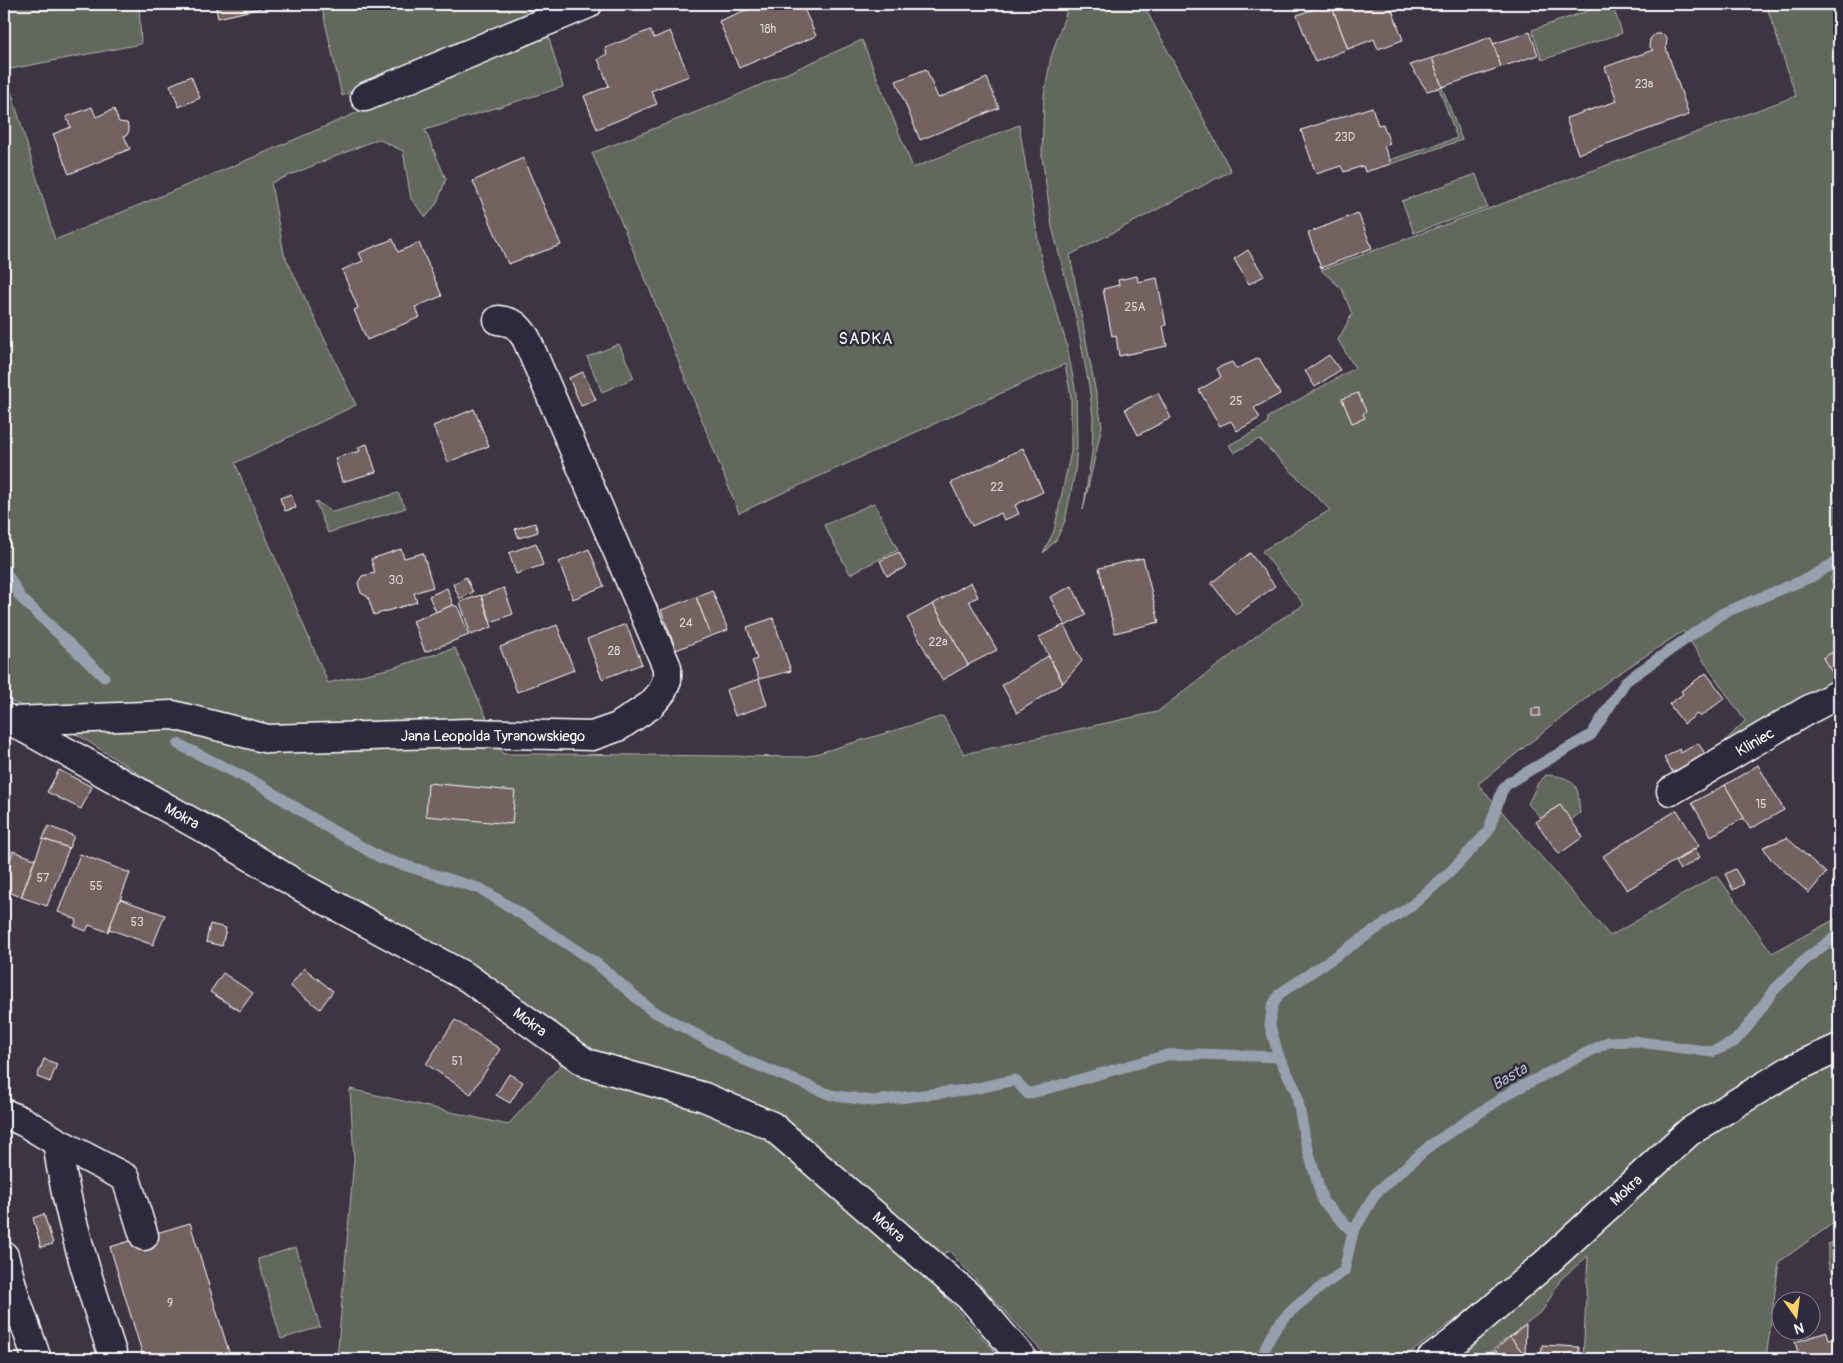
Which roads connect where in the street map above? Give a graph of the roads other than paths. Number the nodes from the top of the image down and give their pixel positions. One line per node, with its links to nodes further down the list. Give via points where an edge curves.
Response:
1 (588, 4): 2 (street)
2 (365, 98)
3 (498, 320): 5 (street, Jana Leopolda Tyranowskiego, via 515,324 526,338 667,667 667,680 662,692 651,705 618,727 592,736 470,733 268,738 173,716)
4 (1839, 694): 6 (street, Kliniec)
5 (9, 719): 15 (street, Mokra, via 303,888 468,978 586,1063 704,1097 772,1126 973,1300)
6 (1671, 791)
7 (1839, 1048): 16 (street, Mokra, via 1792,1069 1689,1132 1546,1263)
8 (4, 1114): 9 (street)
9 (57, 1142): 10 (street, via 126,1178); 14 (street, via 81,1256)
10 (144, 1236)
11 (4, 1256): 12 (street)
12 (9, 1300): 13 (street)
13 (37, 1359)
14 (114, 1359)
15 (1023, 1359)
16 (1431, 1359)

